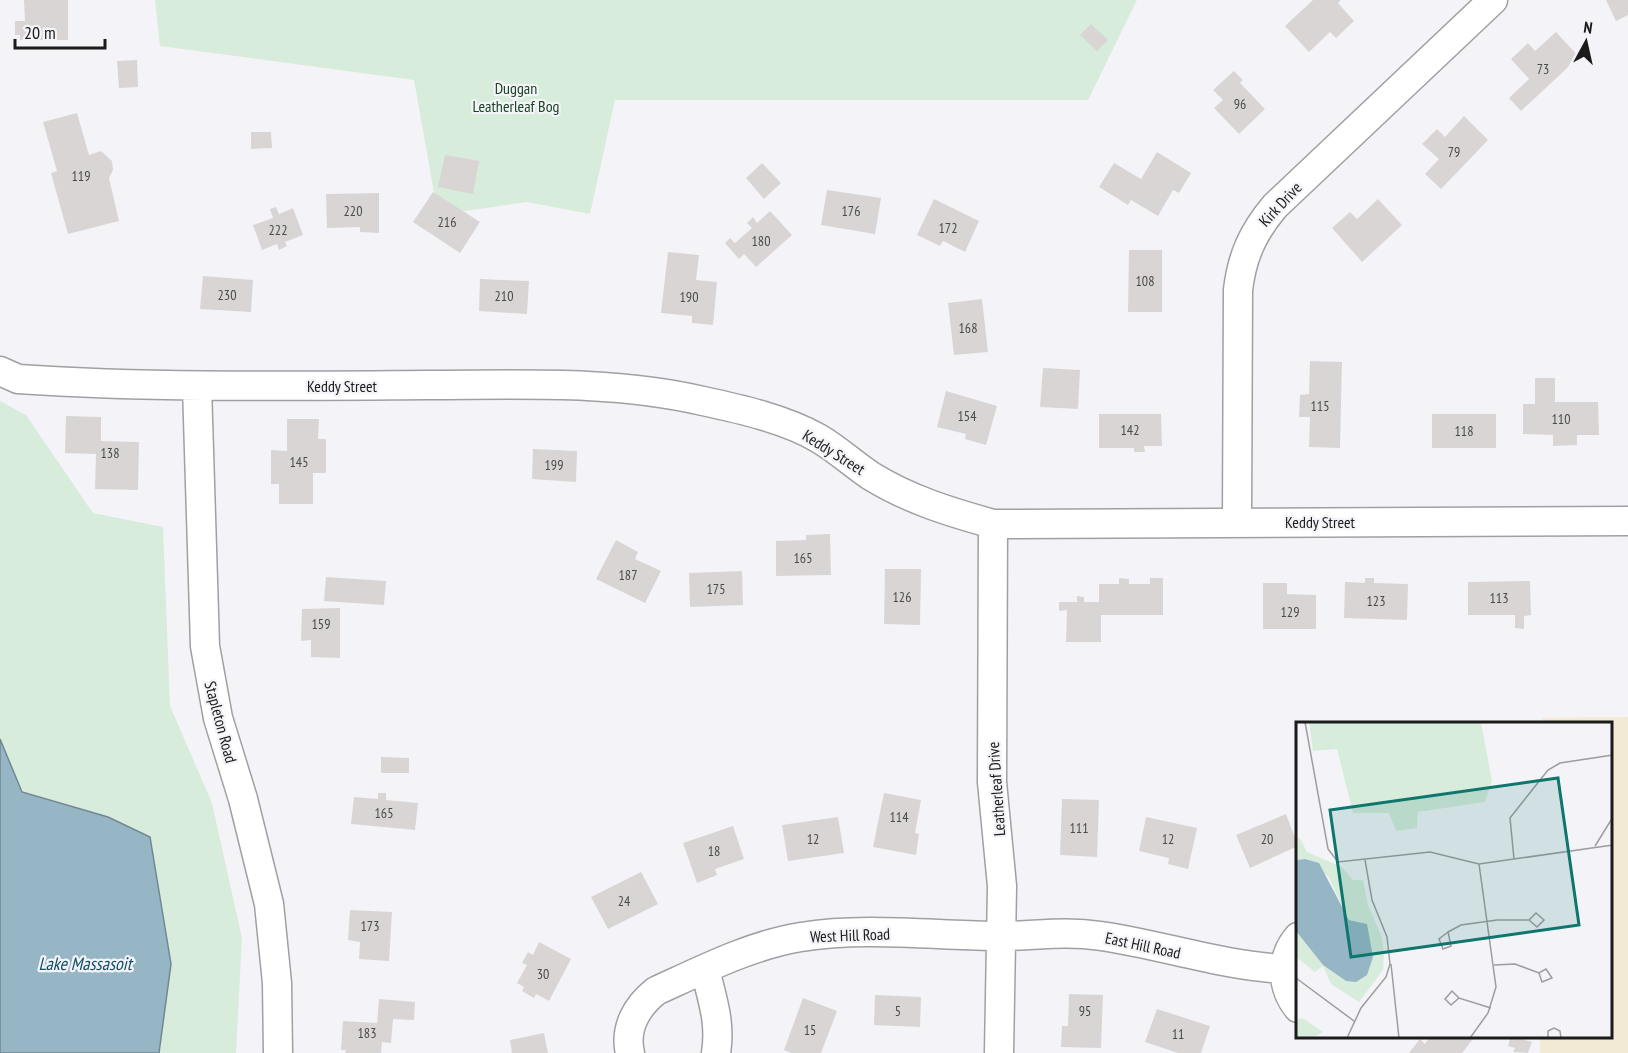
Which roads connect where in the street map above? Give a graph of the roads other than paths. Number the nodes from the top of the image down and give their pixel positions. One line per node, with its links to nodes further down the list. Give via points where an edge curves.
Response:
1 (1493, 0): 5 (street, Kirk Drive, via 1275,206 1254,234 1242,263 1238,290)
2 (0, 371): 3 (street, Keddy Street, via 18,379)
3 (197, 386): 6 (street, Keddy Street, via 581,385 659,392 796,428 907,496); 12 (street, Stapleton Road, via 205,646 218,718 253,834 269,904 277,983)
4 (1628, 521): 5 (street, Keddy Street)
5 (1237, 522): 6 (street, Keddy Street)
6 (993, 524): 7 (street, Leatherleaf Drive, via 992,782 1001,861)
7 (1001, 936): 9 (street, West Hill Road, via 860,933 800,937); 10 (street, East Hill Road, via 1060,932 1102,936 1249,967); 15 (street, Leatherleaf Drive)
8 (1296, 940): 10 (street, via 1289,949)
9 (705, 969): 13 (street, West Hill Road, via 644,1000 629,1030); 14 (street, via 717,1009)
10 (1285, 969): 11 (street, via 1288,992)
11 (1296, 1005)
12 (278, 1053)
13 (630, 1053)
14 (716, 1053)
15 (999, 1053)

